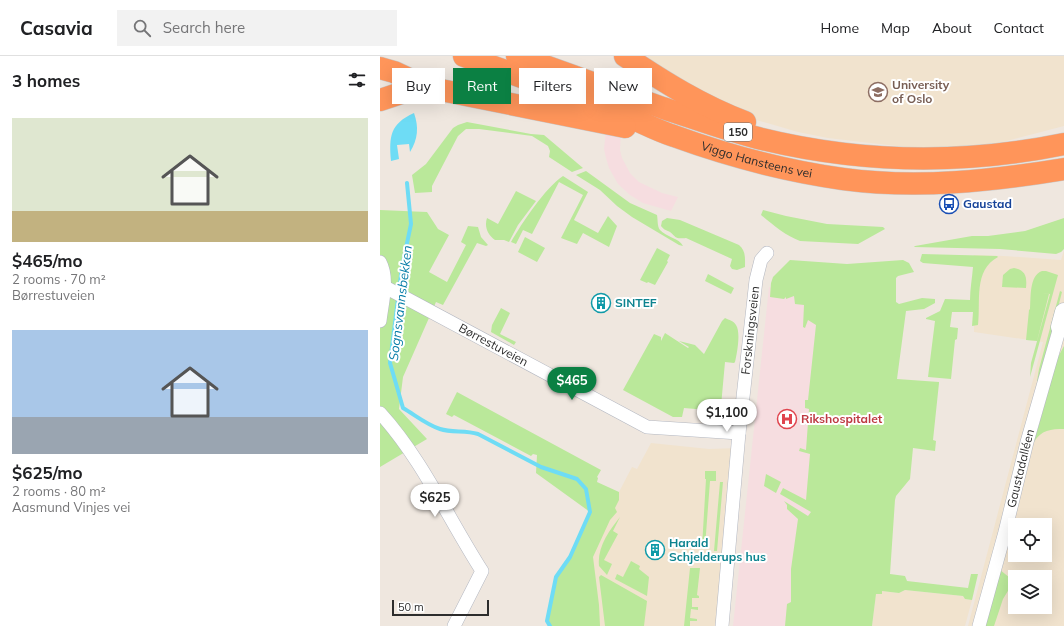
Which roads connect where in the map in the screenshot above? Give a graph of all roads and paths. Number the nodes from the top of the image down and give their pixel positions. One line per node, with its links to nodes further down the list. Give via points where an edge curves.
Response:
1 (464, 56): 9 (highway, Viggo Hansteens vei / 150, via 619,113)
2 (517, 56): 11 (highway, Viggo Hansteens vei / 150, via 758,138 862,156 911,159)
3 (625, 56): 11 (highway, via 698,100 753,124 835,143 895,150 934,151)
4 (380, 68): 5 (highway)
5 (392, 71)
6 (445, 91): 9 (highway)
7 (392, 96): 8 (highway)
8 (380, 100)
9 (673, 136): 12 (highway, Viggo Hansteens vei / 150, via 773,166 844,179 918,183 982,181)
10 (1064, 144): 11 (highway, Viggo Hansteens vei / 150)
11 (969, 158)
12 (1064, 169)
13 (767, 253): 19 (street, Forskningsveien, via 761,260 756,280)
14 (380, 262): 15 (street)
15 (388, 289): 16 (street, via 382,302); 19 (street, Børrestuveien, via 647,427)
16 (380, 321)
17 (1063, 322): 22 (street, Gaustadalléen, via 1027,442)
18 (380, 413): 20 (street, via 394,428 423,472 482,571)
19 (739, 433): 21 (street, Forskningsveien)
20 (454, 626)
21 (722, 626)
22 (979, 626)

